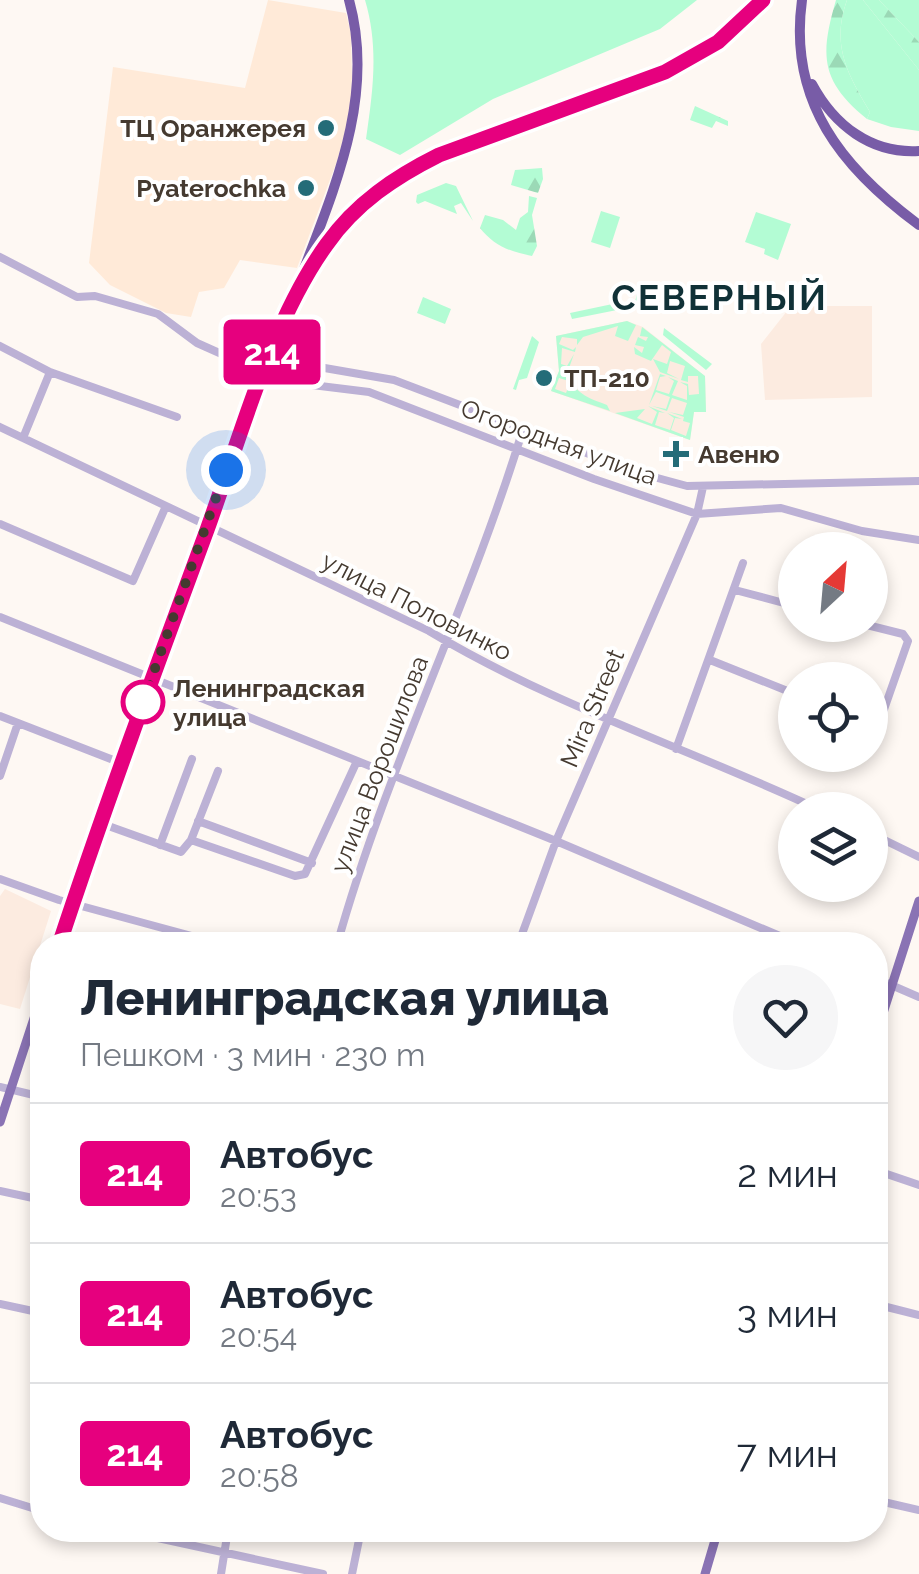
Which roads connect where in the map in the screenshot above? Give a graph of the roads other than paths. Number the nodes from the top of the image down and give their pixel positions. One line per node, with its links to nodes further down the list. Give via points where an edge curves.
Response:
1 (349, 0): 7 (highway, via 358,46 356,108)
2 (763, 0): 7 (highway, via 718,42 665,72 439,155 394,180 339,228)
3 (802, 0): 4 (highway, via 804,53 822,102 870,142); 5 (highway, via 803,72 822,123 870,186)
4 (919, 151)
5 (919, 225)
6 (0, 257): 9 (street, via 78,297 158,314 197,343)
7 (286, 316): 9 (main road)
8 (0, 346): 10 (street)
9 (265, 369): 14 (street, via 378,376); 22 (main road)
10 (50, 372): 12 (street); 15 (street)
11 (304, 384): 16 (street, Огородная улица, via 369,392)
12 (177, 417)
13 (0, 427): 15 (street, улица Половинко)
14 (523, 429): 16 (street, улица Ворошилова); 18 (street, via 667,482)
15 (24, 438): 19 (street, улица Половинко)
16 (517, 448): 20 (street, Огородная улица); 29 (street, улица Ворошилова)
17 (919, 481): 18 (street)
18 (703, 487): 20 (street, Mira Street)
19 (166, 506): 21 (street, via 133,581); 22 (street, улица Половинко)
20 (697, 514): 23 (street, Огородная улица, via 781,508); 36 (street, Mira Street)
21 (0, 524)
22 (208, 526): 29 (street, улица Половинко); 31 (main road)
23 (919, 540)
24 (743, 563): 25 (street)
25 (735, 590): 26 (street); 30 (street)
26 (778, 601)
27 (0, 617): 31 (street)
28 (888, 630): 33 (street, via 908,642)
29 (447, 642): 36 (street, улица Половинко); 43 (street, улица Ворошилова)
30 (710, 660): 32 (street); 37 (street)
31 (151, 678): 39 (street); 40 (main road)
32 (778, 687)
33 (888, 700)
34 (0, 716): 35 (street)
35 (18, 722): 40 (street); 42 (street)
36 (608, 722): 37 (street, улица Половинко); 48 (street, Mira Street)
37 (676, 750): 44 (street, улица Половинко)
38 (192, 759): 50 (street)
39 (357, 761): 43 (street); 52 (street)
40 (121, 763): 46 (main road)
41 (218, 770): 45 (street)
42 (0, 776)
43 (395, 776): 48 (street); 58 (street, улица Ворошилова)
44 (778, 792)
45 (198, 821): 47 (street); 52 (street)
46 (100, 823): 50 (street); 55 (main road)
47 (191, 840): 50 (street, via 181,852); 52 (street, via 294,876 305,874)
48 (556, 841): 59 (street, Mira Street); 60 (street)
49 (888, 842): 51 (street)
50 (160, 844)
51 (919, 857)
52 (312, 862)
53 (0, 879): 55 (street)
54 (919, 901): 62 (main road)
55 (73, 904): 56 (main road); 57 (street)
56 (63, 932)
57 (177, 932)
58 (341, 932)
59 (523, 932)
60 (770, 932)
61 (888, 984): 62 (street)
62 (892, 986): 63 (street); 64 (main road)
63 (919, 996)
64 (888, 998)
65 (30, 1024): 66 (main road)
66 (5, 1088): 67 (street); 68 (main road)
67 (30, 1094)
68 (0, 1122)
69 (888, 1174): 70 (street)
70 (919, 1185)
71 (0, 1191): 72 (street)
72 (30, 1197)
73 (0, 1304): 75 (street)
74 (888, 1307): 76 (street)
75 (30, 1310)
76 (919, 1315)
77 (0, 1498): 79 (street)
78 (888, 1503): 80 (street)
79 (30, 1507)
80 (919, 1510)
81 (178, 1542): 85 (street)
82 (226, 1542): 85 (street)
83 (358, 1542): 88 (street)
84 (714, 1542): 89 (main road)
85 (224, 1552): 86 (street); 87 (street)
86 (221, 1574)
87 (323, 1574)
88 (352, 1574)
89 (705, 1574)

